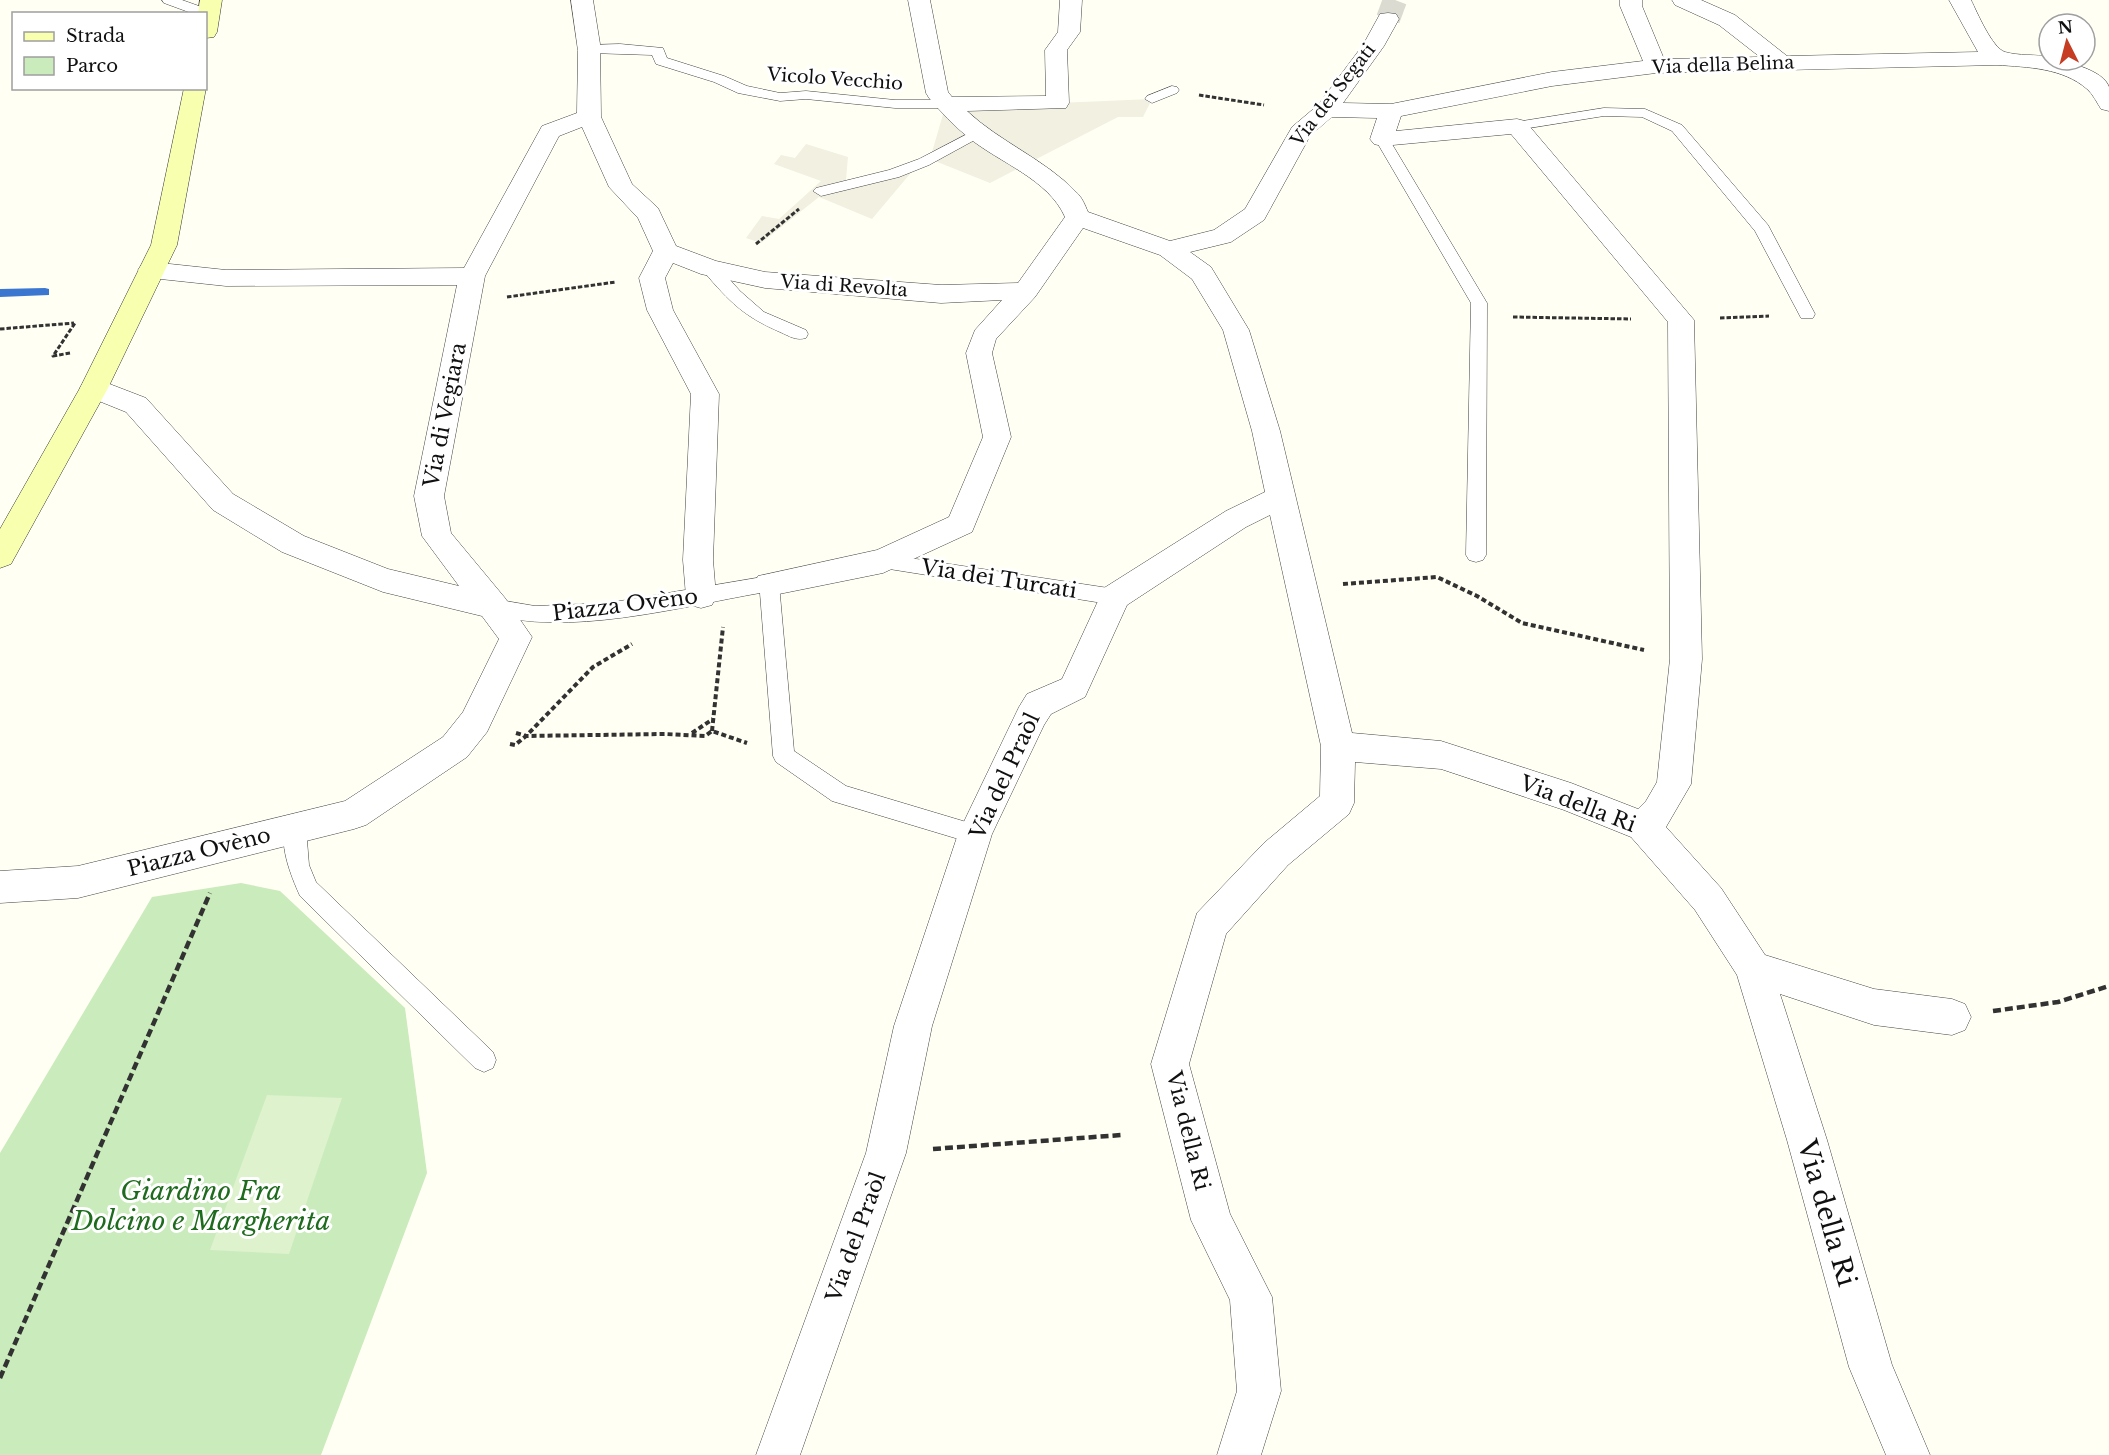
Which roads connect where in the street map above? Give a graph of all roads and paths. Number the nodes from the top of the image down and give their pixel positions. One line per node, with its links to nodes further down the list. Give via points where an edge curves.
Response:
1 (169, 0): 8 (lane)
2 (582, 0): 10 (street, via 581,13)
3 (919, 0): 17 (street, via 937,93)
4 (1071, 0): 17 (street, via 1069,32 1056,51 1058,103)
5 (1631, 0): 13 (street)
6 (1683, 0): 12 (street, via 1727,20)
7 (1960, 0): 11 (street, via 1984,45)
8 (198, 12)
9 (1388, 19): 20 (street, Via dei Segati)
10 (590, 49): 17 (lane, Vicolo Vecchio, via 658,51 661,61 675,67 743,90 780,97 806,95 896,104); 22 (street, via 585,96)
11 (1997, 58): 12 (street, Via della Belina); 18 (street, Via della Belina, via 2034,60 2066,68 2096,85)
12 (1782, 63): 13 (street, Via della Belina)
13 (1656, 66): 21 (street, Via della Belina, via 1552,79)
14 (195, 90): 31 (main road, via 164,245)
15 (1173, 90): 16 (lane); 19 (path)
16 (1152, 99)
17 (946, 104): 24 (street)
18 (2109, 104)
19 (1264, 105)
20 (1326, 110): 21 (street, Via della Belina); 28 (street, Via dei Segati, via 1300,132 1255,214 1222,236)
21 (1390, 111): 25 (street)
22 (589, 117): 29 (street, via 621,187 649,214); 32 (street, Via di Vegiara, via 550,131)
23 (1517, 126): 25 (street); 36 (lane, via 1605,112 1645,113 1677,128 1762,230); 38 (street)
24 (978, 133): 26 (lane, via 894,174); 27 (street, via 1053,184 1069,198)
25 (1382, 139): 37 (lane, via 1479,303)
26 (821, 191): 30 (path)
27 (1078, 216): 28 (street); 34 (street, Via dei Turcati)
28 (1169, 249): 43 (street, via 1202,273 1236,330 1266,431)
29 (666, 250): 30 (street, Via di Revolta); 33 (street)
30 (717, 269): 34 (street, Via di Revolta, via 765,280 941,294); 41 (lane, via 734,295 758,316)
31 (151, 270): 32 (street, via 226,278); 42 (main road)
32 (472, 276): 35 (street, Via di Vegiara)
33 (652, 278): 35 (path); 49 (street, via 660,310 705,394 698,560)
34 (1026, 291): 46 (street, Via dei Turcati, via 984,336 981,345 979,353 997,437 961,524)
35 (466, 303): 51 (street, Via di Vegiara, via 429,496 437,536)
36 (1807, 315): 38 (path)
37 (1479, 317): 38 (path); 44 (lane)
38 (1681, 320): 53 (street)
39 (75, 322): 40 (path)
40 (0, 329)
41 (800, 334)
42 (94, 388): 45 (main road); 51 (street, via 136,405 223,502 293,544 383,580)
43 (1280, 498): 48 (street, Via della Ri); 50 (street, via 1236,519)
44 (1476, 555)
45 (0, 556)
46 (883, 561): 47 (street, Via dei Turcati); 50 (lane, Via dei Turcati)
47 (769, 584): 49 (lane, Piazza Ovèno); 61 (lane)
48 (1301, 588): 53 (path, via 1437,577 1522,623); 60 (street, Via della Ri)
49 (714, 594): 51 (lane, Piazza Ovèno, via 608,611 535,615); 54 (path)
50 (1115, 597): 64 (street, Via del Praòl, via 1074,688 1038,704)
51 (494, 607): 55 (street, Piazza Ovèno, via 516,637)
52 (638, 640): 58 (path, via 593,667)
53 (1686, 659): 62 (street, via 1674,784 1658,812)
54 (713, 719): 56 (path); 57 (path)
55 (475, 722): 58 (path); 63 (street, Piazza Ovèno, via 455,747 354,814)
56 (712, 731): 57 (path, via 705,736); 61 (path)
57 (692, 734): 58 (path)
58 (526, 735): 59 (path)
59 (515, 745)
60 (1338, 746): 62 (street, Via della Ri, via 1441,755); 75 (street, Via della Ri, via 1337,803 1276,854 1210,925 1170,1064 1211,1220 1251,1297 1259,1391)
61 (784, 756): 64 (lane, via 840,794)
62 (1643, 826): 67 (street, Via della Ri, via 1708,900)
63 (281, 831): 65 (street, Piazza Ovèno, via 78,882); 70 (lane, via 308,889)
64 (975, 834): 72 (street, Via del Praòl, via 913,1026)
65 (0, 887)
66 (212, 890): 73 (path)
67 (1753, 968): 69 (street, via 1874,1007); 76 (street, Via della Ri, via 1807,1140 1871,1367)
68 (2109, 986): 69 (path, via 2058,1002)
69 (1952, 1017)
70 (484, 1060)
71 (1121, 1135): 72 (path)
72 (886, 1153): 74 (street, Via del Praòl)
73 (0, 1378)
74 (778, 1455)
75 (1239, 1455)
76 (1908, 1455)

